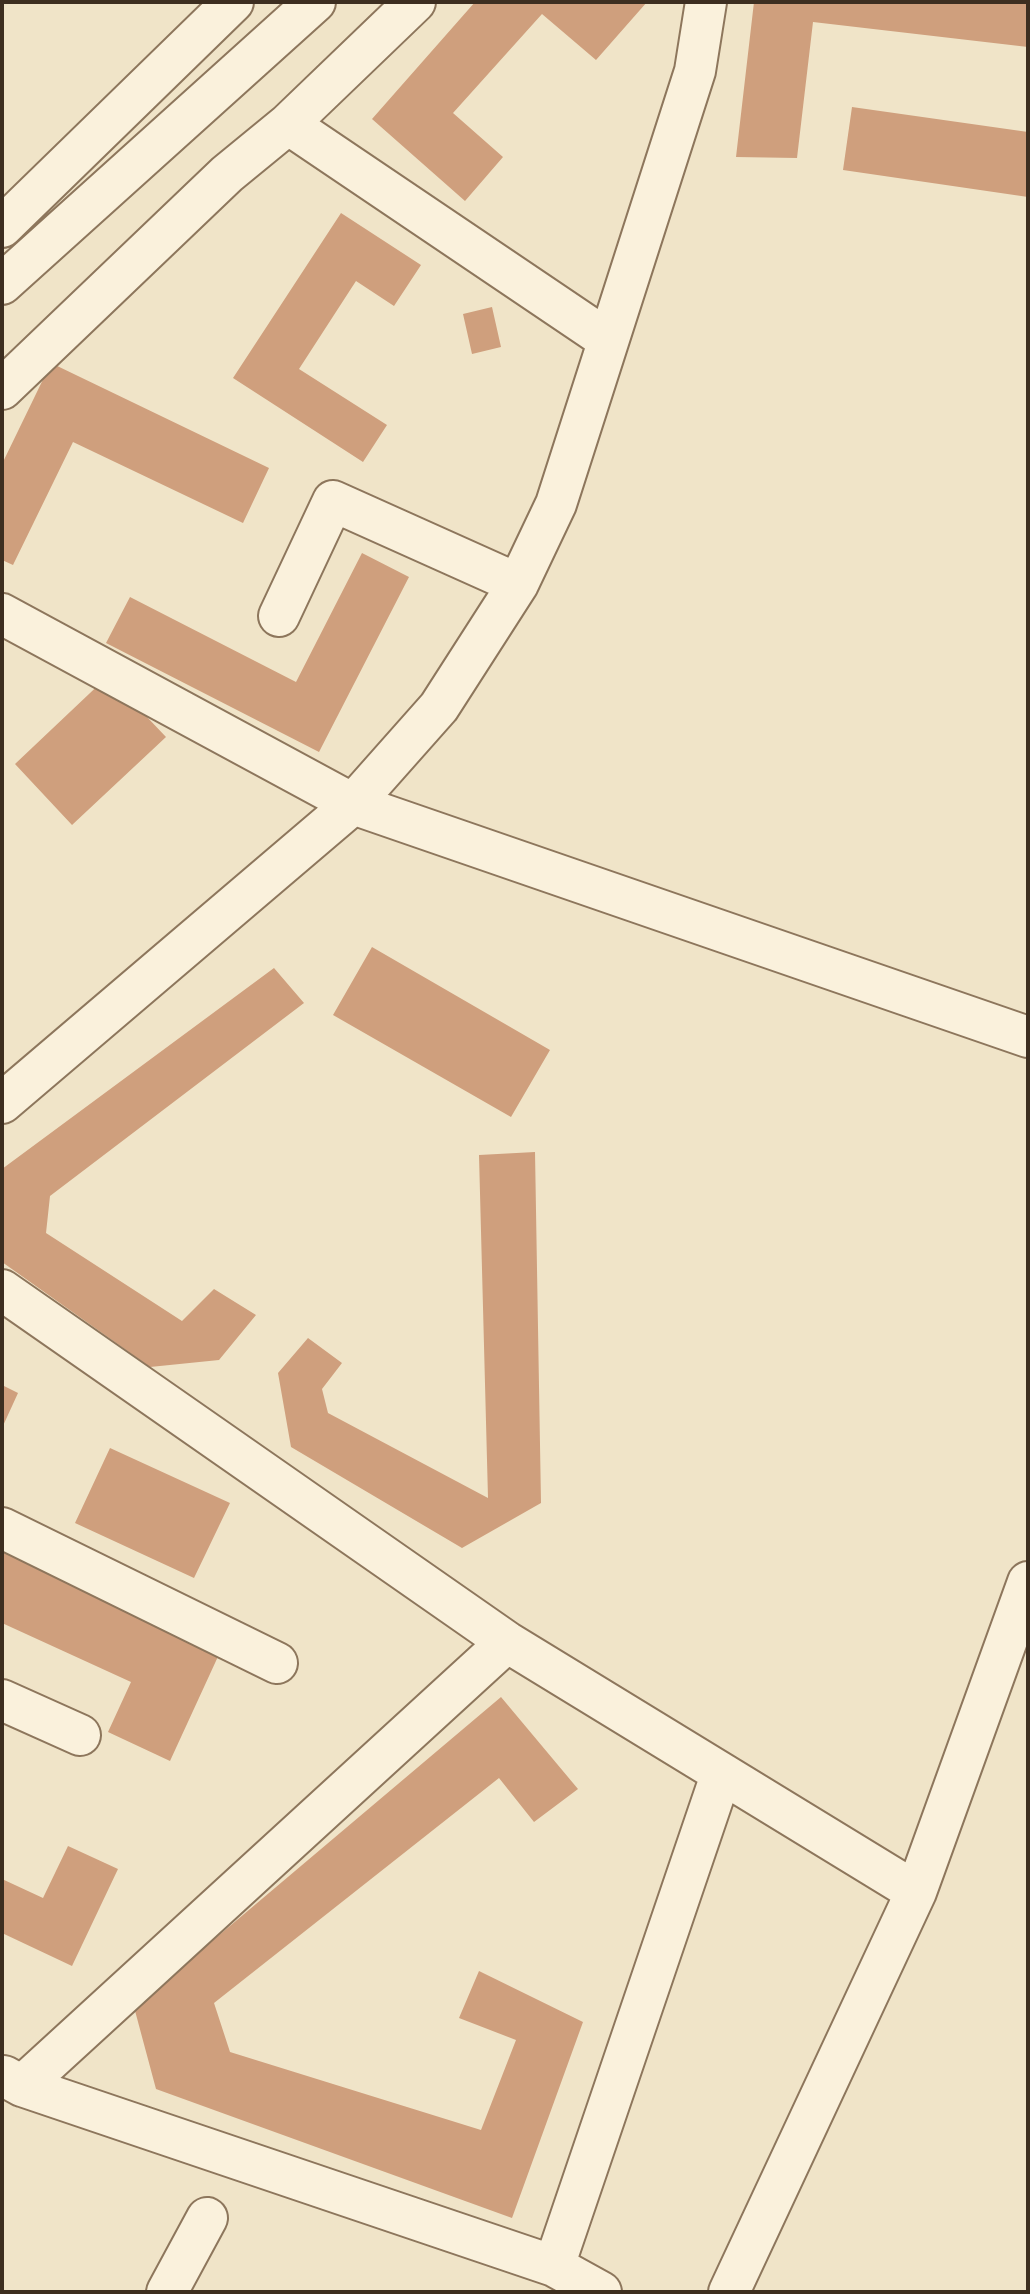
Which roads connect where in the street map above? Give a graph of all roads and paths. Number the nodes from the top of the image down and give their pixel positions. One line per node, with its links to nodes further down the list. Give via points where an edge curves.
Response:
1 (233, 2): 6 (street)
2 (315, 2): 7 (street)
3 (415, 2): 5 (street)
4 (706, 2): 8 (street, via 695,71)
5 (288, 124): 8 (street); 9 (street, via 227,174)
6 (2, 227)
7 (2, 284)
8 (608, 340): 10 (street, via 556,504)
9 (2, 389)
10 (518, 584): 12 (street, via 333,501); 13 (street, via 439,707)
11 (2, 614): 13 (street)
12 (279, 616)
13 (353, 804): 14 (street); 15 (street)
14 (1028, 1037)
15 (2, 1103)
16 (2, 1290): 19 (street)
17 (2, 1528): 20 (street)
18 (1028, 1582): 24 (street)
19 (507, 1642): 23 (street); 25 (street)
20 (277, 1663)
21 (2, 1700): 22 (street)
22 (80, 1735)
23 (721, 1775): 24 (street); 27 (street)
24 (916, 1892): 30 (street)
25 (12, 2080): 27 (street)
26 (207, 2218): 28 (street)
27 (554, 2266): 29 (street)
28 (167, 2292)
29 (601, 2292)
30 (729, 2292)

